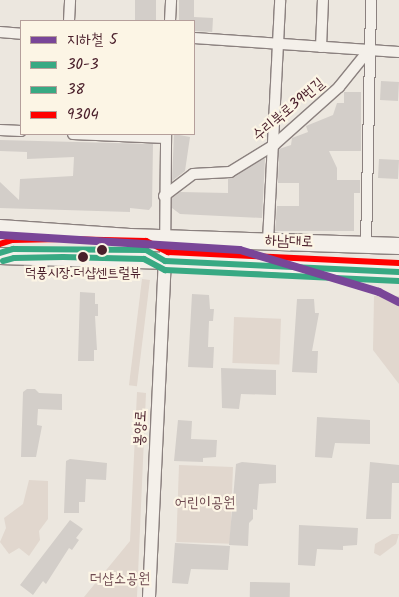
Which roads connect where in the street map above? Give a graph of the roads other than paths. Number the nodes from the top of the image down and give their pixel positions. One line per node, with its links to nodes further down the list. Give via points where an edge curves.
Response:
1 (70, 0): 6 (street)
2 (170, 0): 7 (street)
3 (280, 0): 11 (street)
4 (322, 0): 12 (street)
5 (371, 0): 13 (street)
6 (69, 20)
7 (170, 20)
8 (0, 32): 9 (street)
9 (20, 34)
10 (195, 38): 11 (street)
11 (279, 44): 12 (street); 19 (street)
12 (321, 47): 13 (street)
13 (369, 50): 14 (street); 19 (street, 수리북로39번길, via 339,87); 24 (street)
14 (399, 52)
15 (0, 130): 16 (street)
16 (20, 131)
17 (120, 135): 18 (street)
18 (166, 136): 20 (street)
19 (274, 145): 20 (street, 수리북로39번길, via 230,172 193,174); 23 (street)
20 (164, 196): 22 (street)
21 (0, 228): 22 (main road, 하남대로)
22 (165, 238): 23 (main road, 하남대로); 27 (street)
23 (268, 241): 24 (main road, 하남대로)
24 (366, 245): 25 (main road, 하남대로)
25 (399, 246)
26 (0, 256): 27 (main road, 하남대로)
27 (166, 262): 28 (main road, 하남대로); 29 (street, 봉양로)
28 (399, 272)
29 (149, 597)

